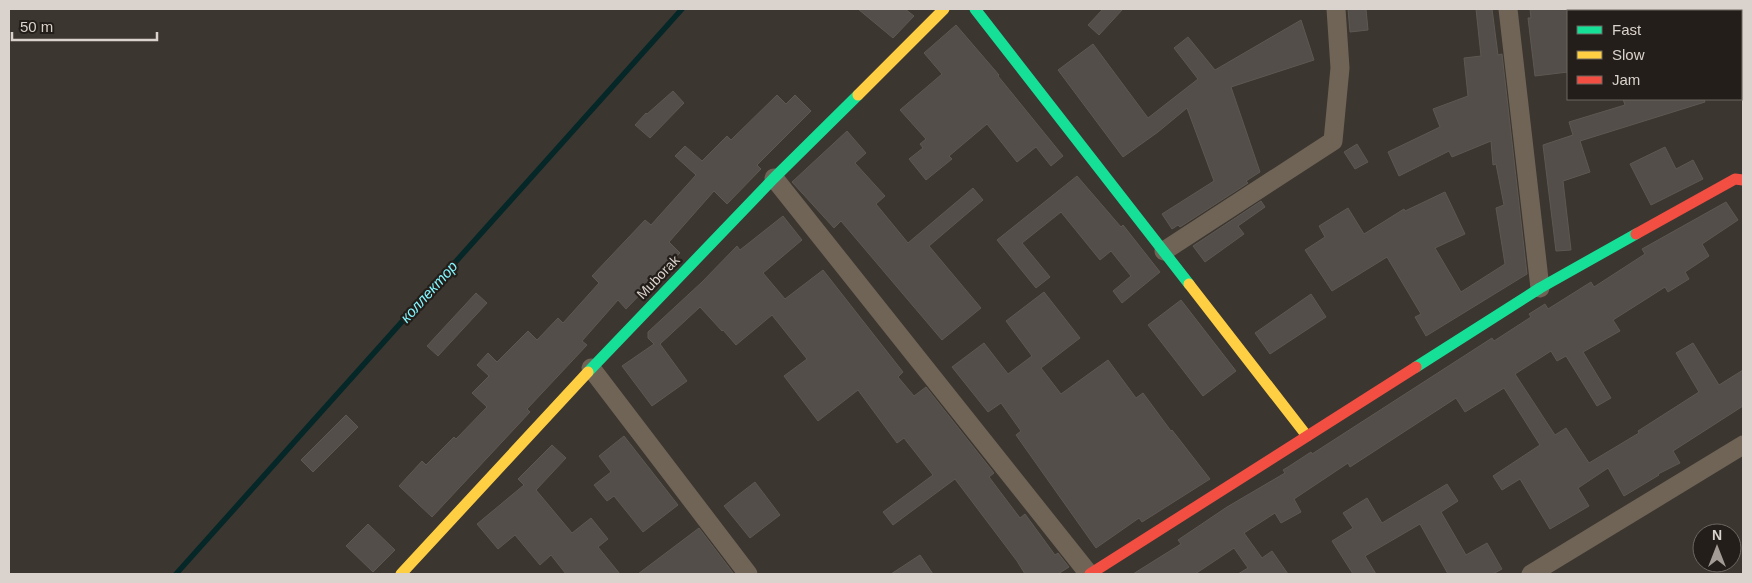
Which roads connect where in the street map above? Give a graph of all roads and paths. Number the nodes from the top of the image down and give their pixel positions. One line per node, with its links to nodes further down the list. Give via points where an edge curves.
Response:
1 (944, 9): 5 (street, Muborak)
2 (975, 9): 7 (street)
3 (1336, 9): 7 (street, via 1340,68 1333,141)
4 (1508, 9): 8 (street)
5 (774, 178): 9 (street, Muborak); 14 (street)
6 (1743, 180): 8 (street, via 1735,179)
7 (1164, 251): 10 (street)
8 (1540, 288): 10 (street)
9 (591, 368): 12 (street, Muborak); 13 (street)
10 (1307, 436): 14 (street)
11 (1743, 445): 15 (street)
12 (401, 574)
13 (748, 574)
14 (1090, 574)
15 (1531, 574)

